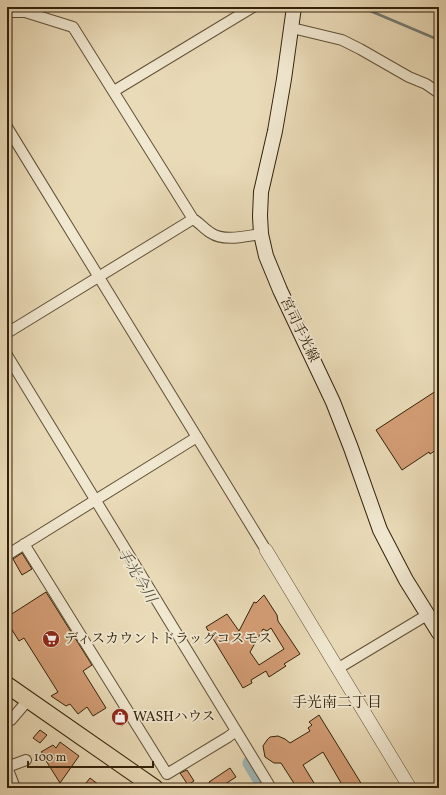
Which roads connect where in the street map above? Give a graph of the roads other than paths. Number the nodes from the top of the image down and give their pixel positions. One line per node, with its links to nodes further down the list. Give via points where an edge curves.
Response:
1 (253, 7): 5 (street)
2 (294, 7): 4 (main road, 宮司手光線)
3 (7, 12): 5 (street, via 25,12 73,27)
4 (292, 28): 6 (street, via 342,40); 9 (main road, 宮司手光線, via 275,131 261,192)
5 (114, 91): 8 (street)
6 (439, 93)
7 (7, 127): 10 (street)
8 (193, 219): 9 (street, via 211,233 222,237); 10 (street)
9 (261, 234): 18 (main road, 宮司手光線, via 272,273 334,402 380,530)
10 (99, 277): 11 (street); 13 (street)
11 (7, 333)
12 (7, 355): 14 (street)
13 (197, 437): 14 (street); 16 (street)
14 (92, 502): 15 (street); 24 (street)
15 (24, 544): 17 (street); 24 (street, via 167,774)
16 (266, 550): 20 (street)
17 (7, 554)
18 (427, 615): 19 (main road, 宮司手光線); 20 (street)
19 (439, 633)
20 (337, 669): 30 (street)
21 (7, 684): 22 (main road)
22 (28, 700): 23 (street, via 11,720); 28 (main road)
23 (7, 721)
24 (233, 733): 29 (street)
25 (26, 760): 26 (street)
26 (7, 767): 27 (street)
27 (15, 788)
28 (155, 788)
29 (270, 788)
30 (410, 788)

